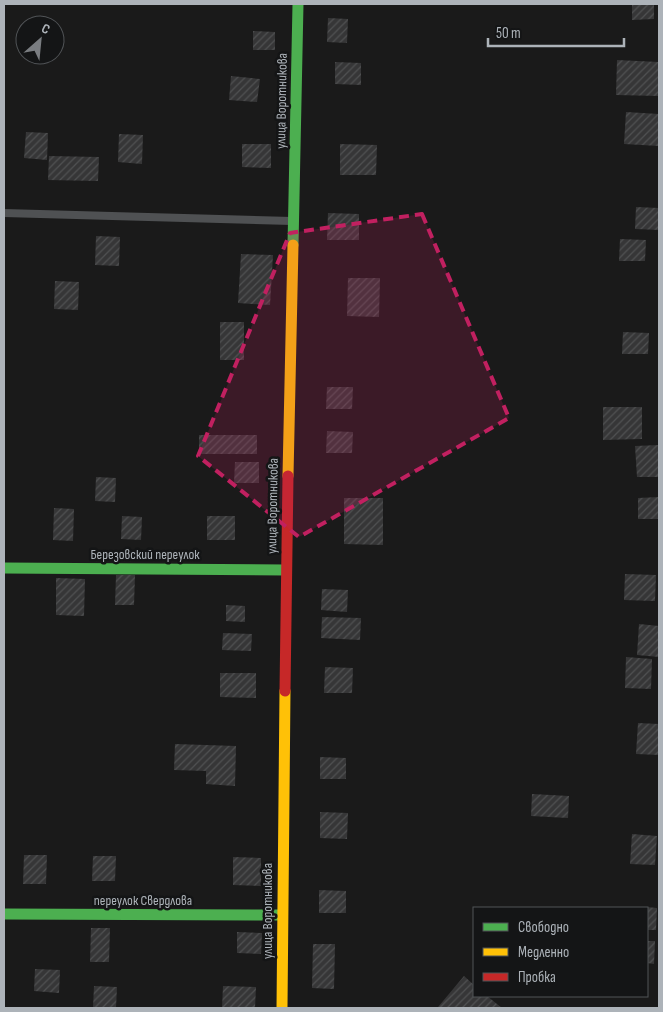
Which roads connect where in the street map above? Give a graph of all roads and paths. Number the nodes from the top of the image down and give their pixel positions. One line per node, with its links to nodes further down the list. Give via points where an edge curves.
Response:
1 (298, 4): 3 (street, улица Воротникова)
2 (4, 213): 3 (lane)
3 (293, 221): 5 (street, улица Воротникова)
4 (4, 568): 5 (street, Березовский переулок)
5 (286, 570): 7 (street, улица Воротникова)
6 (4, 914): 7 (street, переулок Свердлова)
7 (282, 916): 8 (street, улица Воротникова)
8 (282, 1008)

